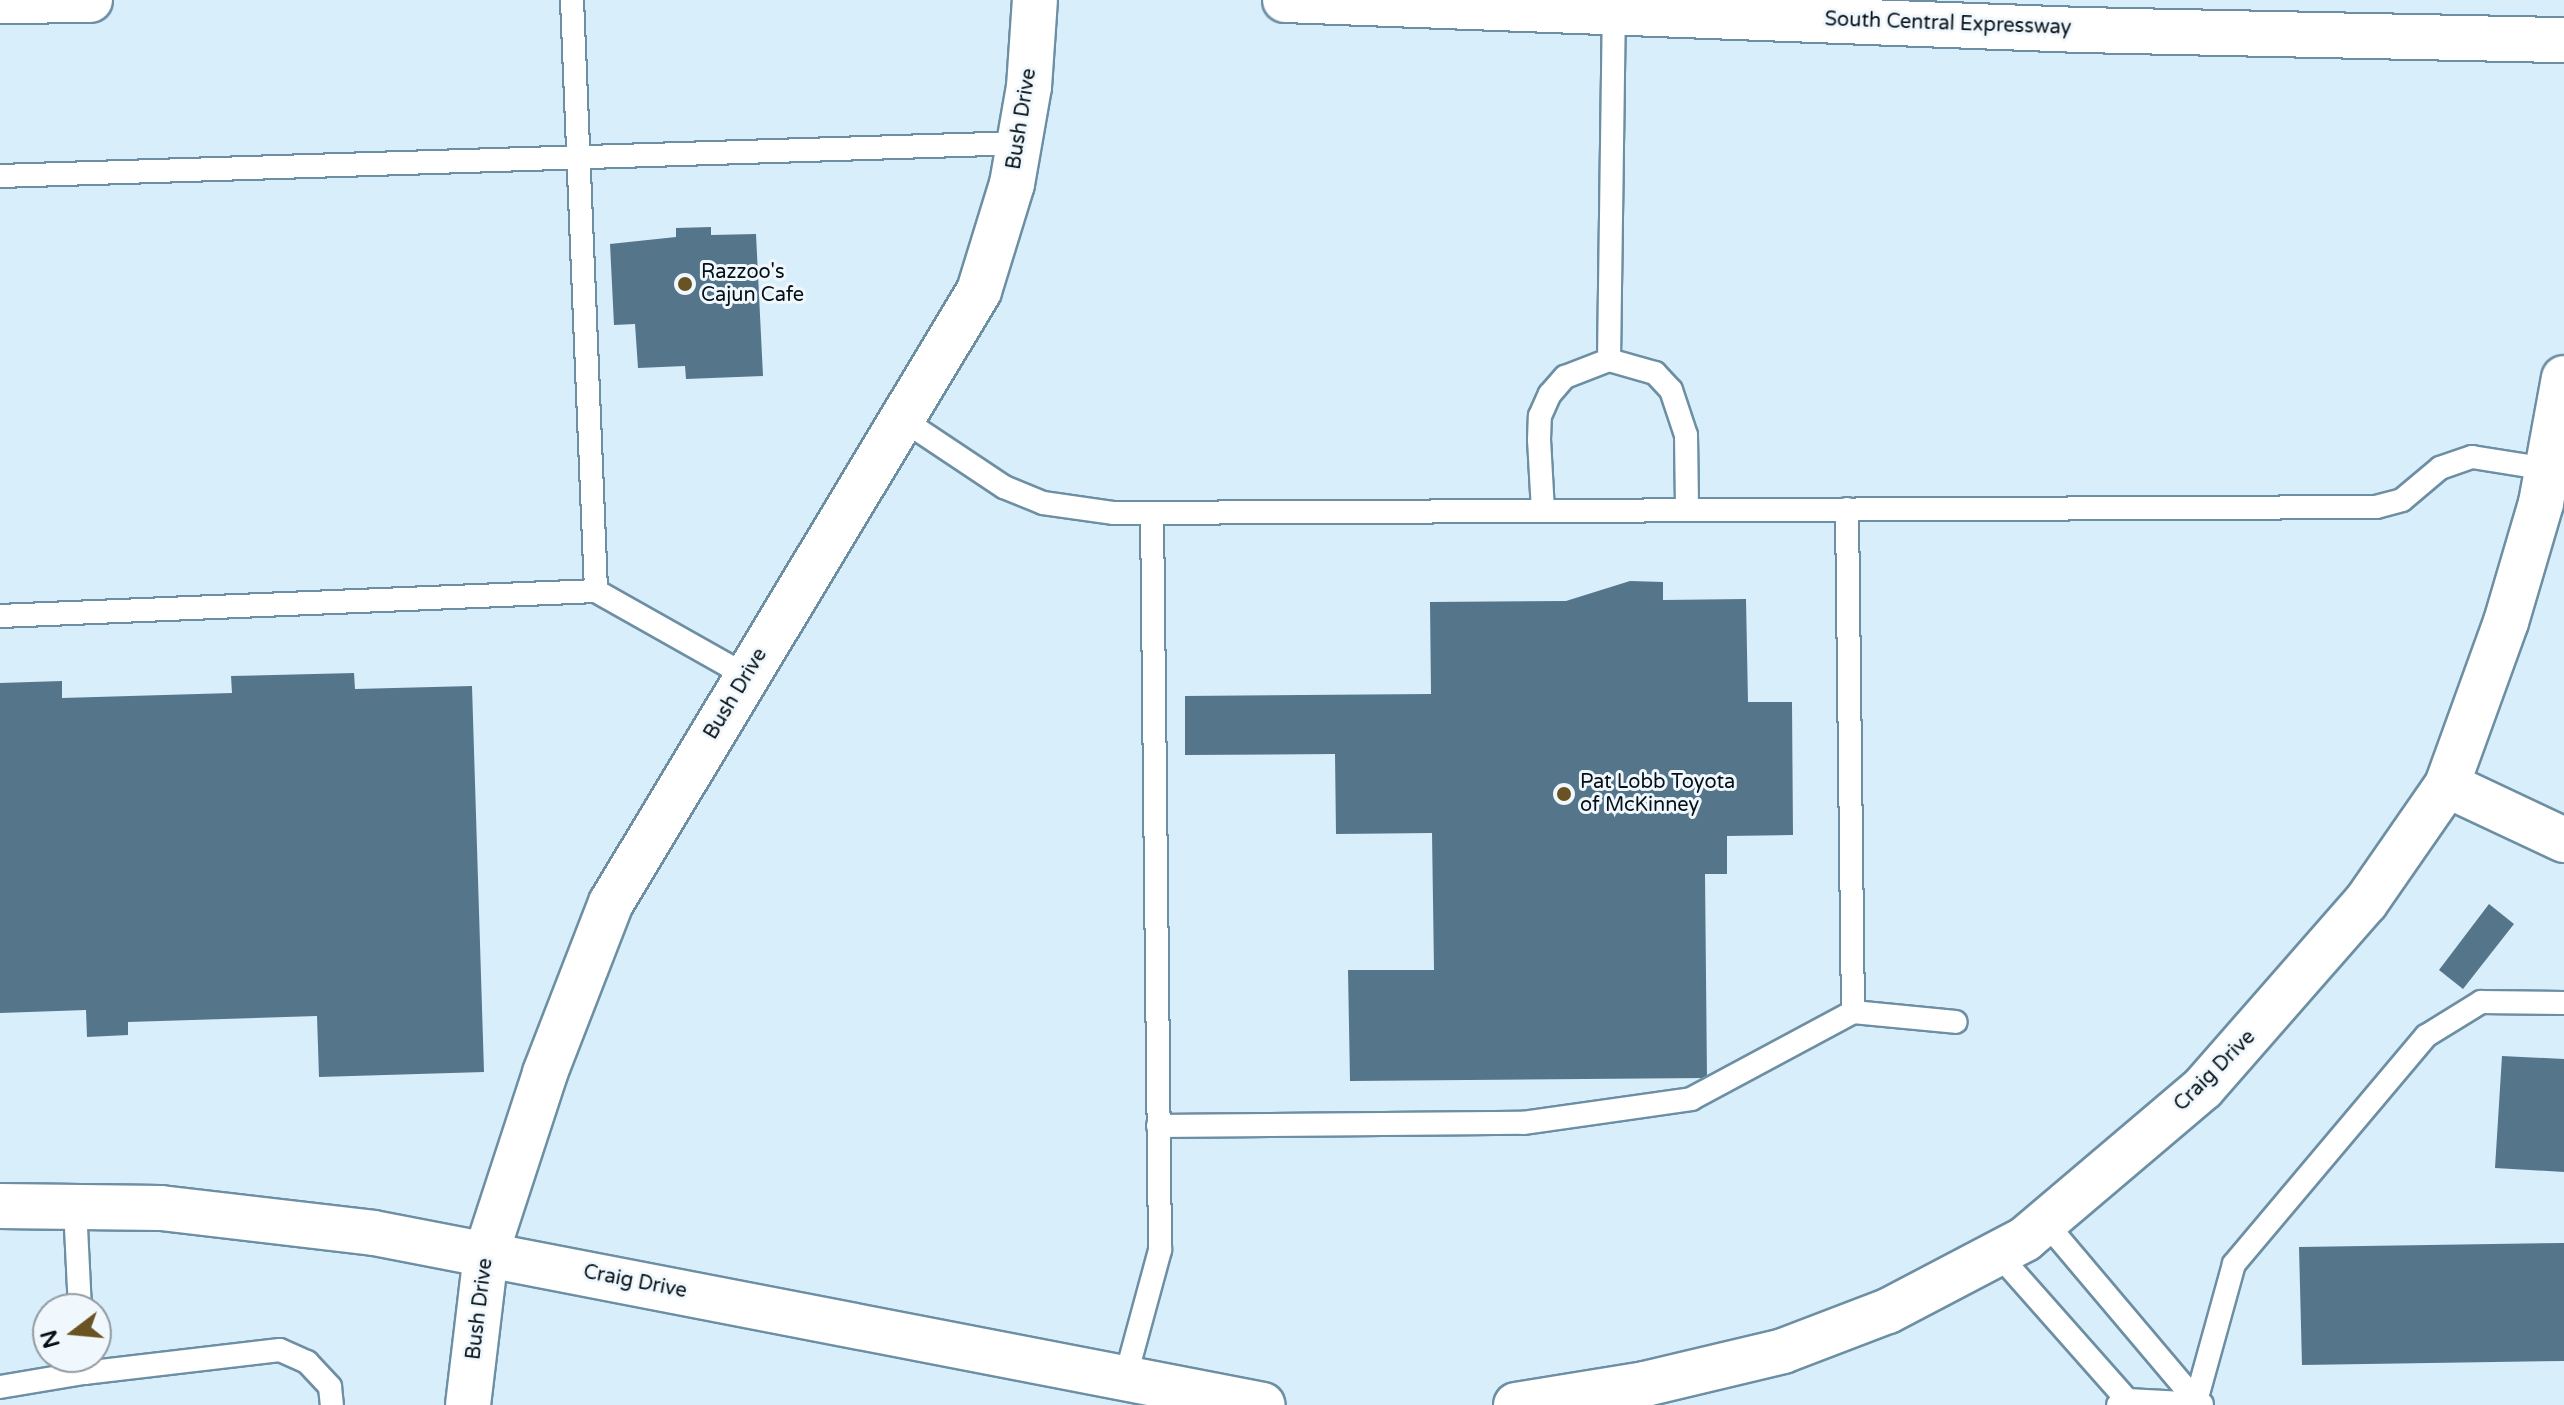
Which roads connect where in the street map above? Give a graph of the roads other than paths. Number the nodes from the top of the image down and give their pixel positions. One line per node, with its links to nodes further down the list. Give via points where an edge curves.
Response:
1 (90, 0): 5 (street)
2 (572, 0): 9 (lane)
3 (1035, 0): 8 (street, Bush Drive)
4 (1285, 0): 6 (street, South Central Expressway)
5 (0, 1)
6 (1614, 10): 7 (street, South Central Expressway, via 2081,30); 11 (lane)
7 (2564, 40)
8 (1019, 143): 9 (lane); 13 (street, Bush Drive, via 979,291)
9 (577, 158): 10 (lane); 19 (lane)
10 (0, 176)
11 (1609, 360): 16 (lane, via 1655,373 1682,411); 17 (lane, via 1565,377 1540,416)
12 (2564, 378): 14 (street, Craig Drive)
13 (902, 419): 18 (lane, via 1004,487 1043,503); 21 (street, Bush Drive)
14 (2556, 471): 15 (lane, via 2472,457 2440,468 2402,500 2376,507); 22 (street, Craig Drive)
15 (1847, 509): 16 (lane); 25 (lane)
16 (1687, 510): 17 (lane)
17 (1543, 511): 18 (lane)
18 (1152, 513): 27 (lane)
19 (596, 591): 20 (lane); 21 (lane)
20 (0, 616)
21 (747, 676): 31 (street, Bush Drive, via 611,903 545,1073)
22 (2447, 785): 23 (street); 30 (street, Craig Drive, via 2366,902 2203,1088)
23 (2564, 840)
24 (2564, 1003): 39 (lane, via 2481,1002 2426,1036 2234,1264)
25 (1853, 1012): 26 (lane); 27 (lane, via 1691,1099 1523,1123)
26 (1956, 1022)
27 (1158, 1126): 36 (lane, via 1160,1250)
28 (0, 1206): 29 (street, Craig Drive)
29 (75, 1207): 31 (street, Craig Drive, via 259,1216); 33 (lane)
30 (2045, 1222): 32 (street, Craig Drive); 39 (lane)
31 (486, 1254): 36 (street, Craig Drive); 41 (street, Bush Drive)
32 (1998, 1254): 38 (lane); 43 (street, Craig Drive, via 1888,1311 1783,1351 1645,1384)
33 (79, 1293)
34 (112, 1363): 40 (lane, via 280,1350 307,1362 330,1387)
35 (53, 1373): 37 (lane)
36 (1125, 1379): 42 (street, Craig Drive)
37 (0, 1387)
38 (2122, 1402): 39 (lane)
39 (2200, 1403)
40 (332, 1405)
41 (468, 1405)
42 (1263, 1405)
43 (1516, 1405)

